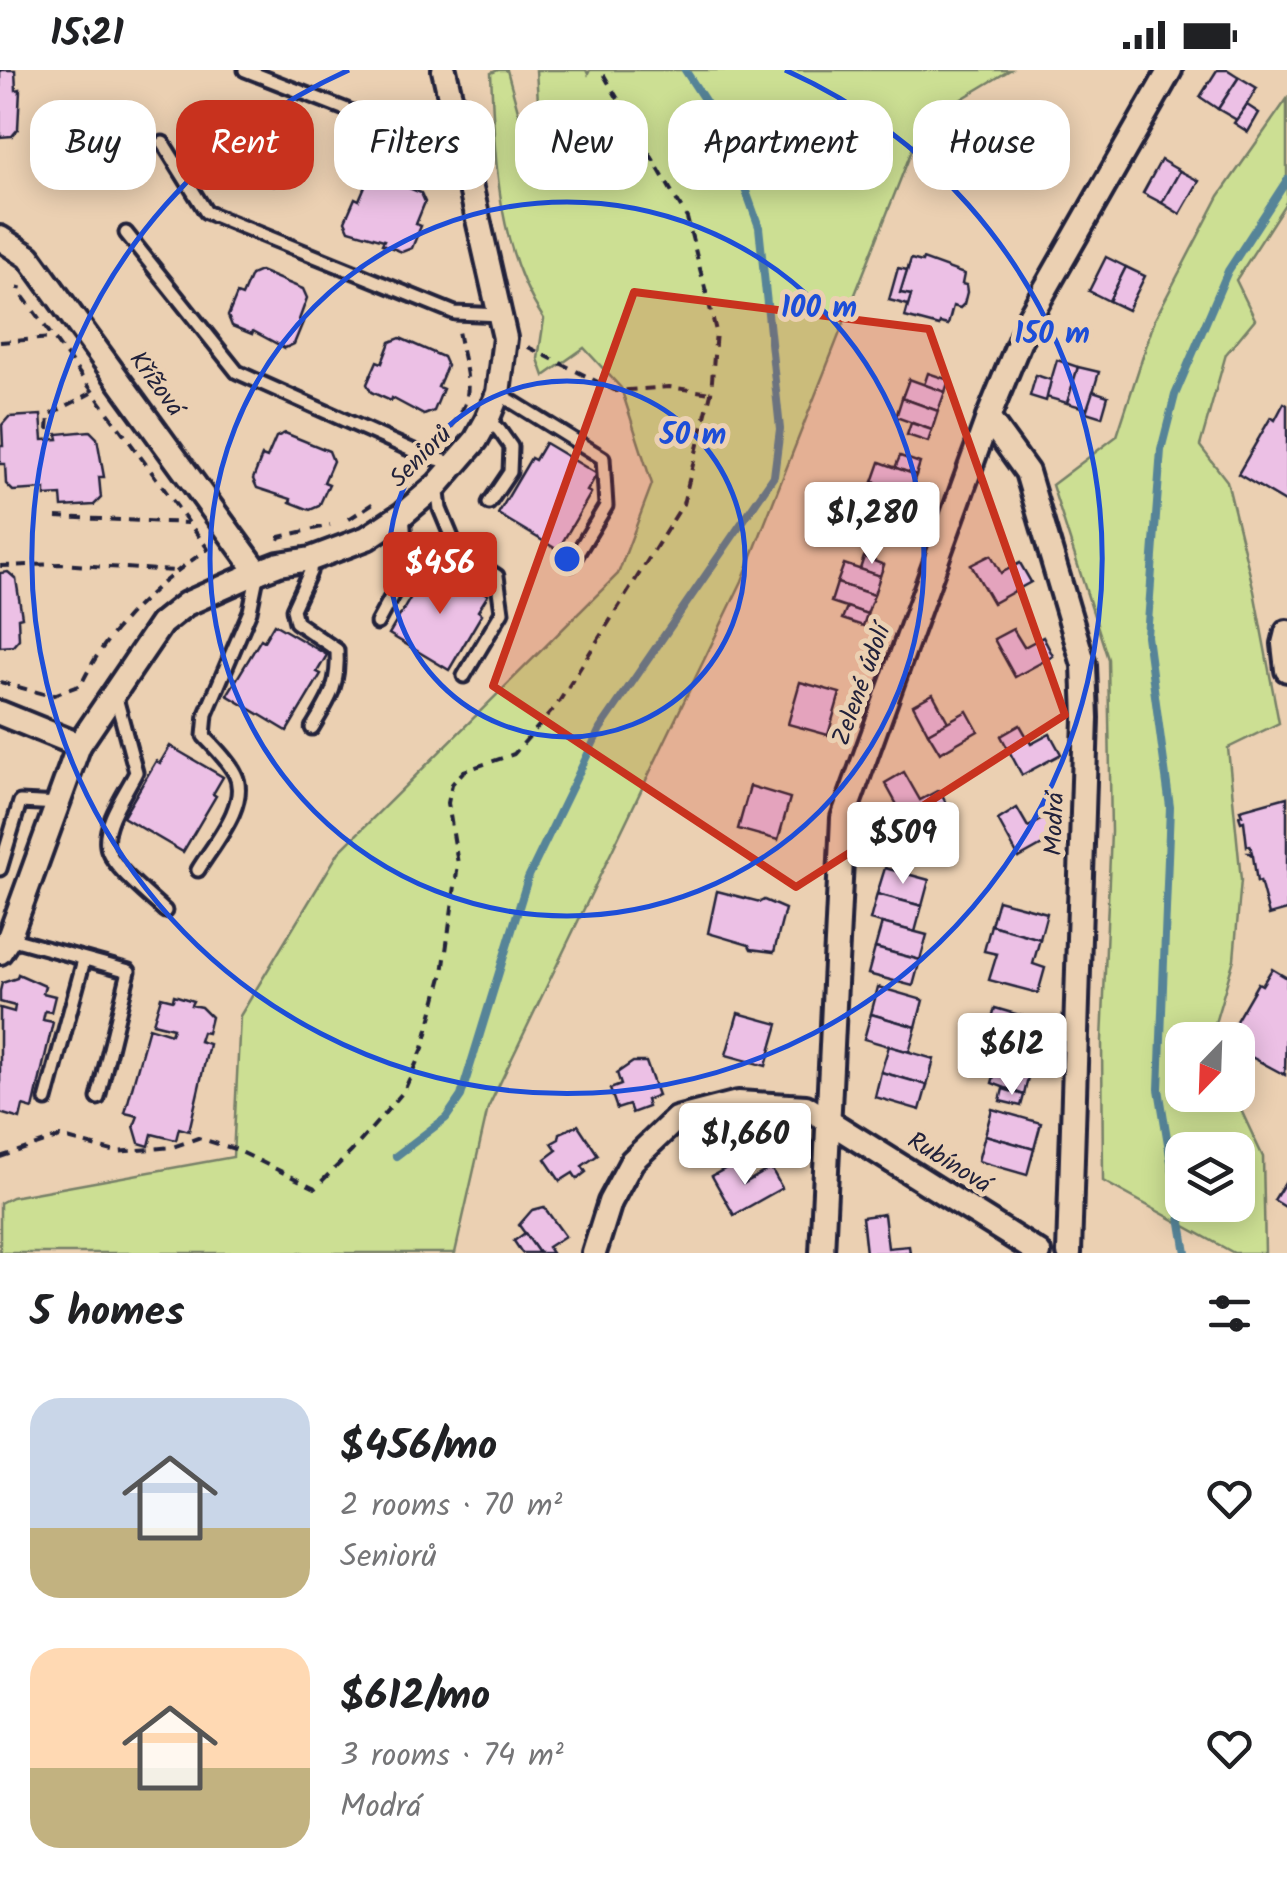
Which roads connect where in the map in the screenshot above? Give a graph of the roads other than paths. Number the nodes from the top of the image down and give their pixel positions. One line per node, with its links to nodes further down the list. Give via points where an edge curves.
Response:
1 (245, 70): 5 (lane)
2 (444, 70): 4 (street, Seniorů)
3 (1170, 70): 12 (street, Zelené údolí, via 1030,316)
4 (451, 100)
5 (334, 105)
6 (163, 143): 10 (lane, via 206,212 455,313)
7 (473, 190): 10 (street, Seniorů)
8 (126, 233): 14 (lane, via 237,372 424,456)
9 (0, 238): 20 (street, Křížová, via 29,256)
10 (502, 315): 11 (street, Seniorů)
11 (498, 393): 13 (street, Seniorů); 19 (lane, via 603,458 606,506)
12 (988, 418): 37 (street, Zelené údolí, via 843,818); 41 (street, Modrá, via 1027,472 1084,665)
13 (486, 420): 14 (street, Seniorů); 16 (lane, via 512,447 510,472)
14 (457, 464): 15 (street, Seniorů)
15 (438, 484): 17 (street, Seniorů); 24 (lane, via 457,550 497,576 502,612)
16 (489, 503)
17 (403, 514): 18 (street, Seniorů, via 367,538); 21 (lane, via 407,568)
18 (311, 559): 20 (street, Seniorů); 27 (lane, via 292,609 296,622 337,650 338,676)
19 (571, 564)
20 (258, 572): 25 (street, Seniorů, via 186,604 161,624); 31 (lane, via 204,736 240,786)
21 (376, 624)
22 (1287, 632): 23 (street)
23 (1287, 670)
24 (464, 676)
25 (116, 694): 28 (street, Seniorů); 32 (lane, via 136,772 107,847)
26 (0, 713): 28 (street)
27 (312, 728)
28 (80, 745): 29 (street, Seniorů)
29 (60, 804): 30 (lane, via 20,802); 33 (street, Seniorů)
30 (0, 868)
31 (198, 870)
32 (166, 912)
33 (3, 942): 34 (lane)
34 (84, 960): 35 (lane, via 129,971); 36 (lane)
35 (98, 1098)
36 (46, 1100)
37 (828, 1119): 38 (street, Rubínová, via 806,1107 738,1103 676,1119 632,1161); 39 (street, Zelené údolí); 40 (street, Rubínová)
38 (594, 1253)
39 (822, 1253)
40 (1039, 1253)
41 (1069, 1253)

